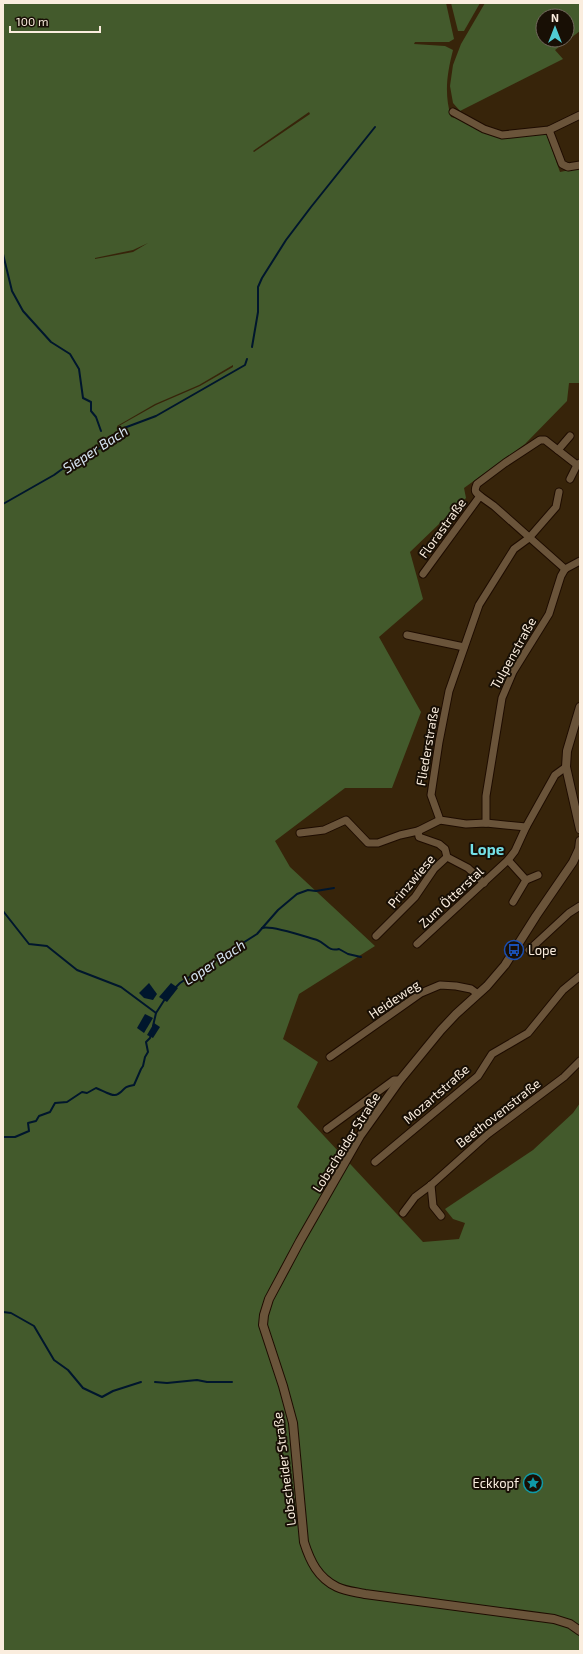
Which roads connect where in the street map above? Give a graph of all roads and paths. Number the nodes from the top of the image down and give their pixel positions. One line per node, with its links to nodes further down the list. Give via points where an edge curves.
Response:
1 (453, 112): 3 (street, via 484,129 502,135)
2 (580, 115): 3 (street)
3 (549, 130): 4 (street, via 562,164 568,167)
4 (580, 165)
5 (570, 436): 6 (street)
6 (558, 450): 7 (street, Florastraße); 10 (street, Florastraße, via 545,440 534,443 477,484 475,489)
7 (579, 464): 8 (street, Florastraße)
8 (570, 479)
9 (559, 492): 11 (street, via 556,507)
10 (480, 496): 11 (street, Florastraße); 14 (street, Florastraße)
11 (529, 538): 13 (street, Florastraße); 16 (street, Fliederstraße, via 514,548 478,605)
12 (580, 561): 13 (street)
13 (566, 569): 20 (street, Tulpenstraße, via 561,576 548,614 502,698 486,796)
14 (423, 574)
15 (407, 635): 16 (street)
16 (464, 647): 19 (street, Fliederstraße, via 449,691 431,795)
17 (580, 707): 18 (street, via 567,751)
18 (566, 767): 21 (street, via 555,775); 22 (street)
19 (440, 820): 20 (street, via 466,824); 23 (street)
20 (486, 823): 21 (street)
21 (526, 827): 27 (street, Zum Ötterstal, via 515,852)
22 (580, 829)
23 (418, 831): 24 (street, via 378,844 368,843 346,820 324,830); 26 (street, via 419,837 446,849)
24 (300, 833)
25 (580, 841): 37 (street, Lobscheider Straße, via 573,862 505,965)
26 (447, 857): 30 (street, via 468,868); 33 (street, Prinzwiese, via 434,869 415,897)
27 (508, 860): 29 (street); 30 (street, Zum Ötterstal)
28 (538, 875): 29 (street)
29 (526, 880): 31 (street)
30 (484, 883): 34 (street, Zum Ötterstal)
31 (513, 902)
32 (580, 906): 35 (street)
33 (376, 936)
34 (417, 944)
35 (529, 950)
36 (580, 976): 42 (street, Mozartstraße, via 563,990 528,1033 492,1054 478,1076)
37 (478, 994): 38 (street, Heideweg, via 471,989 445,986 421,992); 40 (street, Lobscheider Straße, via 456,1014)
38 (330, 1057)
39 (580, 1061): 43 (street, Beethovenstraße, via 564,1077 488,1134)
40 (400, 1080): 41 (street, Lobscheider Straße, via 394,1080); 46 (street, Lobscheider Straße, via 358,1140 293,1254 269,1299 264,1315 263,1325 284,1386 293,1423 304,1542 318,1573 337,1587 365,1594 554,1619 570,1624)
41 (327, 1129)
42 (374, 1162)
43 (431, 1185): 44 (street, Beethovenstraße, via 415,1197); 45 (street, via 433,1206)
44 (403, 1214)
45 (440, 1216)
46 (580, 1632)

